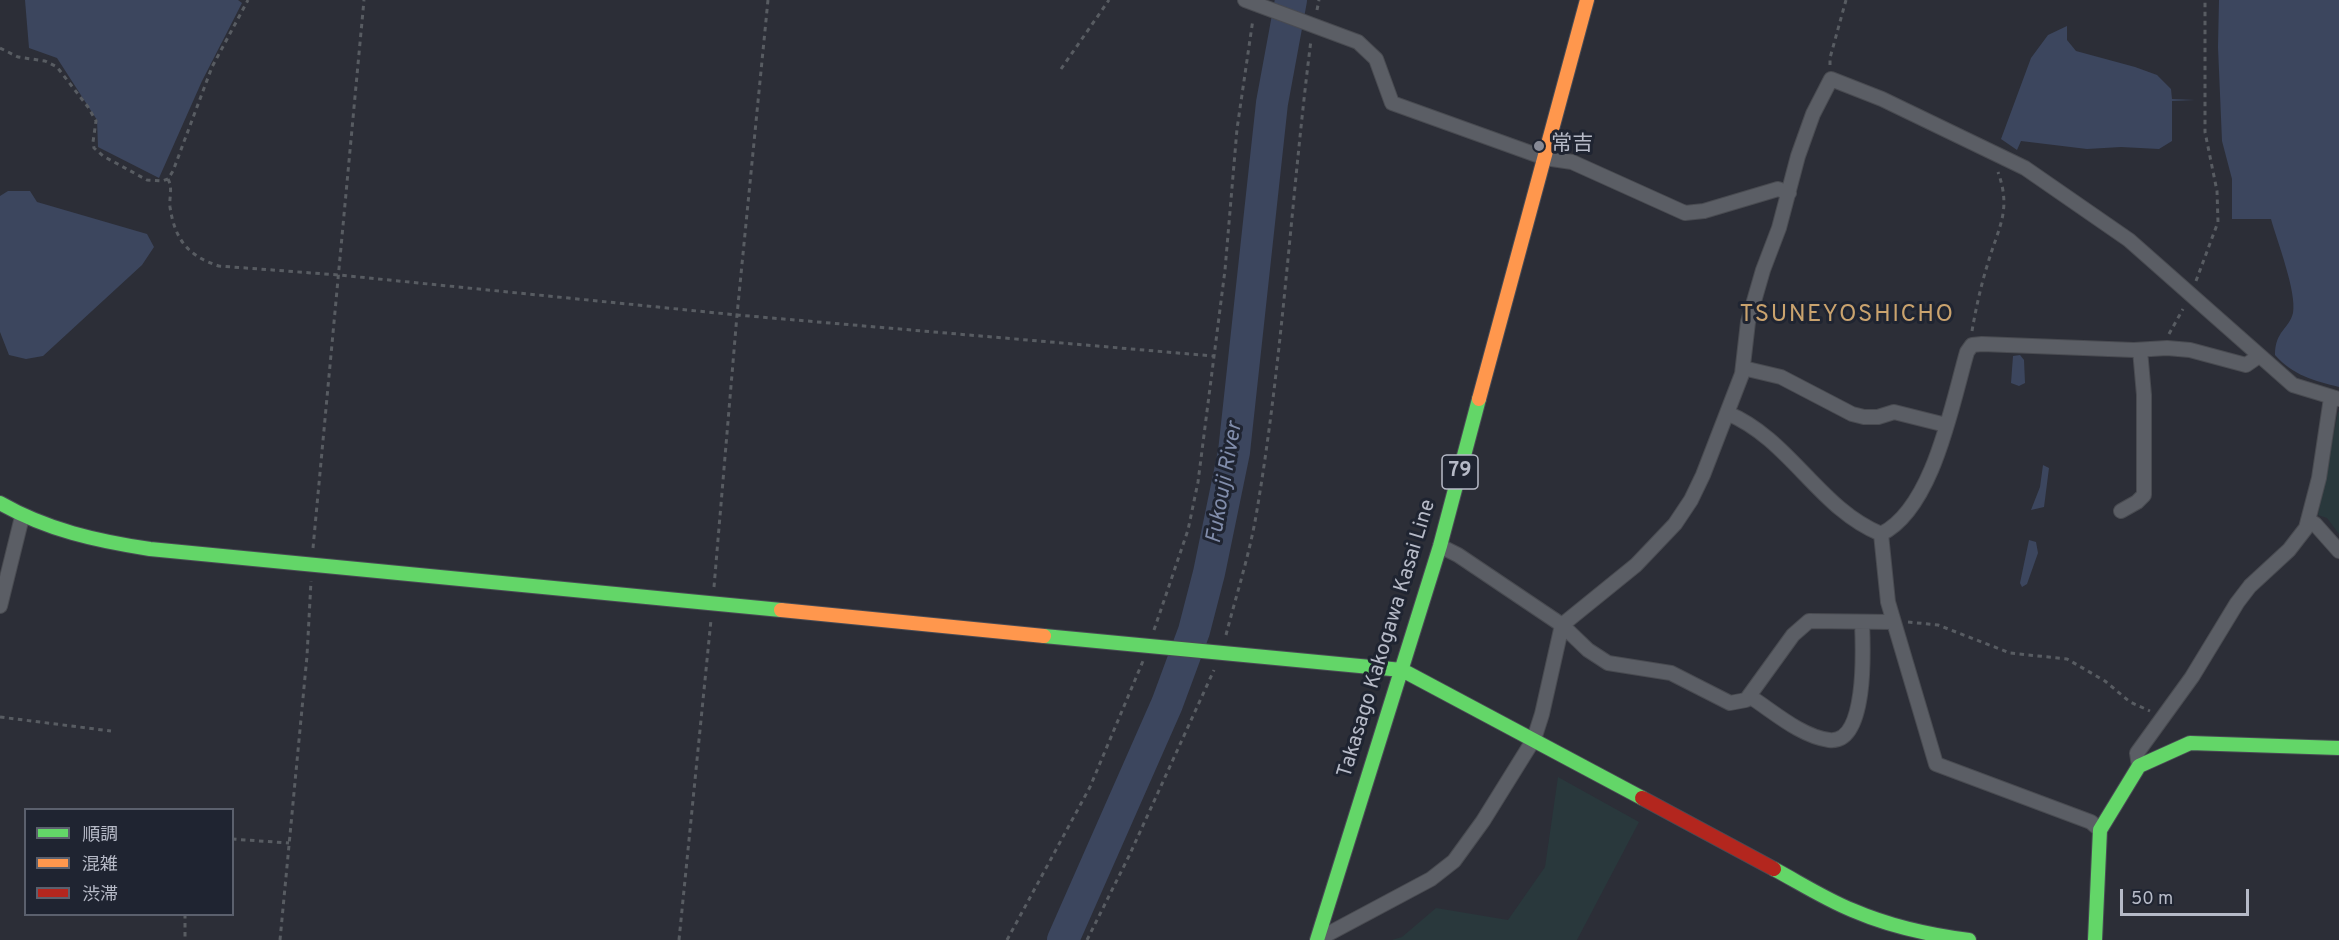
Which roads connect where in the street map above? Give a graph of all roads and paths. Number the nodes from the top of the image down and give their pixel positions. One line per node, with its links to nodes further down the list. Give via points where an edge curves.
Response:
1 (248, 0): 16 (path, via 212,67)
2 (364, 0): 18 (path)
3 (768, 0): 20 (path)
4 (1109, 0): 12 (path)
5 (1319, 0): 10 (path)
6 (1587, 0): 15 (street, Takasago Kakogawa Kasai Line / 79)
7 (1846, 0): 13 (path, via 1830,58)
8 (2205, 0): 19 (path, via 2205,132 2217,191 2218,222)
9 (1253, 4): 10 (street); 24 (path)
10 (1311, 24): 15 (street, via 1358,42 1376,59 1392,103); 44 (path, via 1273,398 1255,518)
11 (0, 48): 16 (path, via 57,67 96,121 94,148 103,156 147,180)
12 (1061, 69)
13 (1831, 79): 14 (street, via 1882,99); 17 (street, via 1813,114)
14 (1996, 155): 19 (street, via 2025,168 2129,240); 21 (path, via 1994,161 2003,187 2003,222 1977,302)
15 (1545, 158): 17 (street, via 1572,162 1685,213 1778,189); 35 (street, Takasago Kakogawa Kasai Line / 79)
16 (168, 179): 18 (path, via 177,230 186,248 200,260 219,266)
17 (1789, 193): 26 (street, via 1748,322)
18 (339, 275): 20 (path); 37 (path)
19 (2191, 295): 22 (path, via 2167,338); 25 (street)
20 (737, 315): 24 (path); 38 (path)
21 (1972, 345): 23 (street); 29 (street)
22 (2166, 348): 23 (street); 25 (street, via 2190,350 2246,365)
23 (2140, 350): 31 (street, via 2144,495)
24 (1213, 356): 43 (path, via 1198,482 1188,530)
25 (2259, 356): 27 (street, via 2293,385)
26 (1743, 368): 28 (street); 29 (street, via 1781,378 1851,414 1878,417 1894,412)
27 (2335, 398): 33 (street)
28 (1727, 413): 34 (street, via 1766,437 1848,516); 42 (street, via 1703,475 1675,524 1636,565)
29 (1946, 425): 34 (street, via 1925,488 1915,505 1892,529)
30 (0, 503): 32 (street)
31 (2121, 511)
32 (22, 517): 37 (street, via 102,542); 39 (street)
33 (2308, 520): 36 (street); 48 (street, via 2289,550 2237,603)
34 (1881, 534): 41 (street)
35 (1440, 546): 42 (street); 45 (street, Takasago Kakogawa Kasai Line / 79)
36 (2339, 551)
37 (311, 566): 38 (street); 55 (path, via 307,656)
38 (713, 604): 43 (street); 60 (path)
39 (0, 606)
40 (1862, 622): 41 (street); 46 (street, via 1809,621 1792,635); 46 (street, via 1862,680 1853,725 1841,737 1831,740 1804,732)
41 (1893, 622): 48 (path, via 1938,625 2010,653 2067,659 2105,681 2130,702); 53 (street, via 1936,764 2091,822)
42 (1562, 625): 46 (street, via 1608,663 1671,673 1730,702); 50 (street)
43 (1153, 645): 44 (street); 61 (path, via 1090,787)
44 (1219, 652): 45 (street); 62 (path, via 1129,856)
45 (1402, 670): 50 (street); 57 (street, Takasago Kakogawa Kasai Line / 79)
46 (1749, 696)
47 (0, 717): 49 (path)
48 (2162, 718): 52 (street, via 2137,753)
49 (111, 731)
50 (1534, 739): 57 (street, via 1455,861 1431,879); 63 (street, via 1851,910 1942,938)
51 (2339, 748): 52 (street, via 2190,743)
52 (2139, 766): 53 (street)
53 (2100, 830): 64 (street)
54 (234, 839): 55 (path)
55 (289, 843): 59 (path)
56 (185, 916): 58 (path)
57 (1318, 936)
58 (185, 940)
59 (280, 940)
60 (679, 940)
61 (1007, 940)
62 (1087, 940)
63 (1969, 940)
64 (2095, 940)

